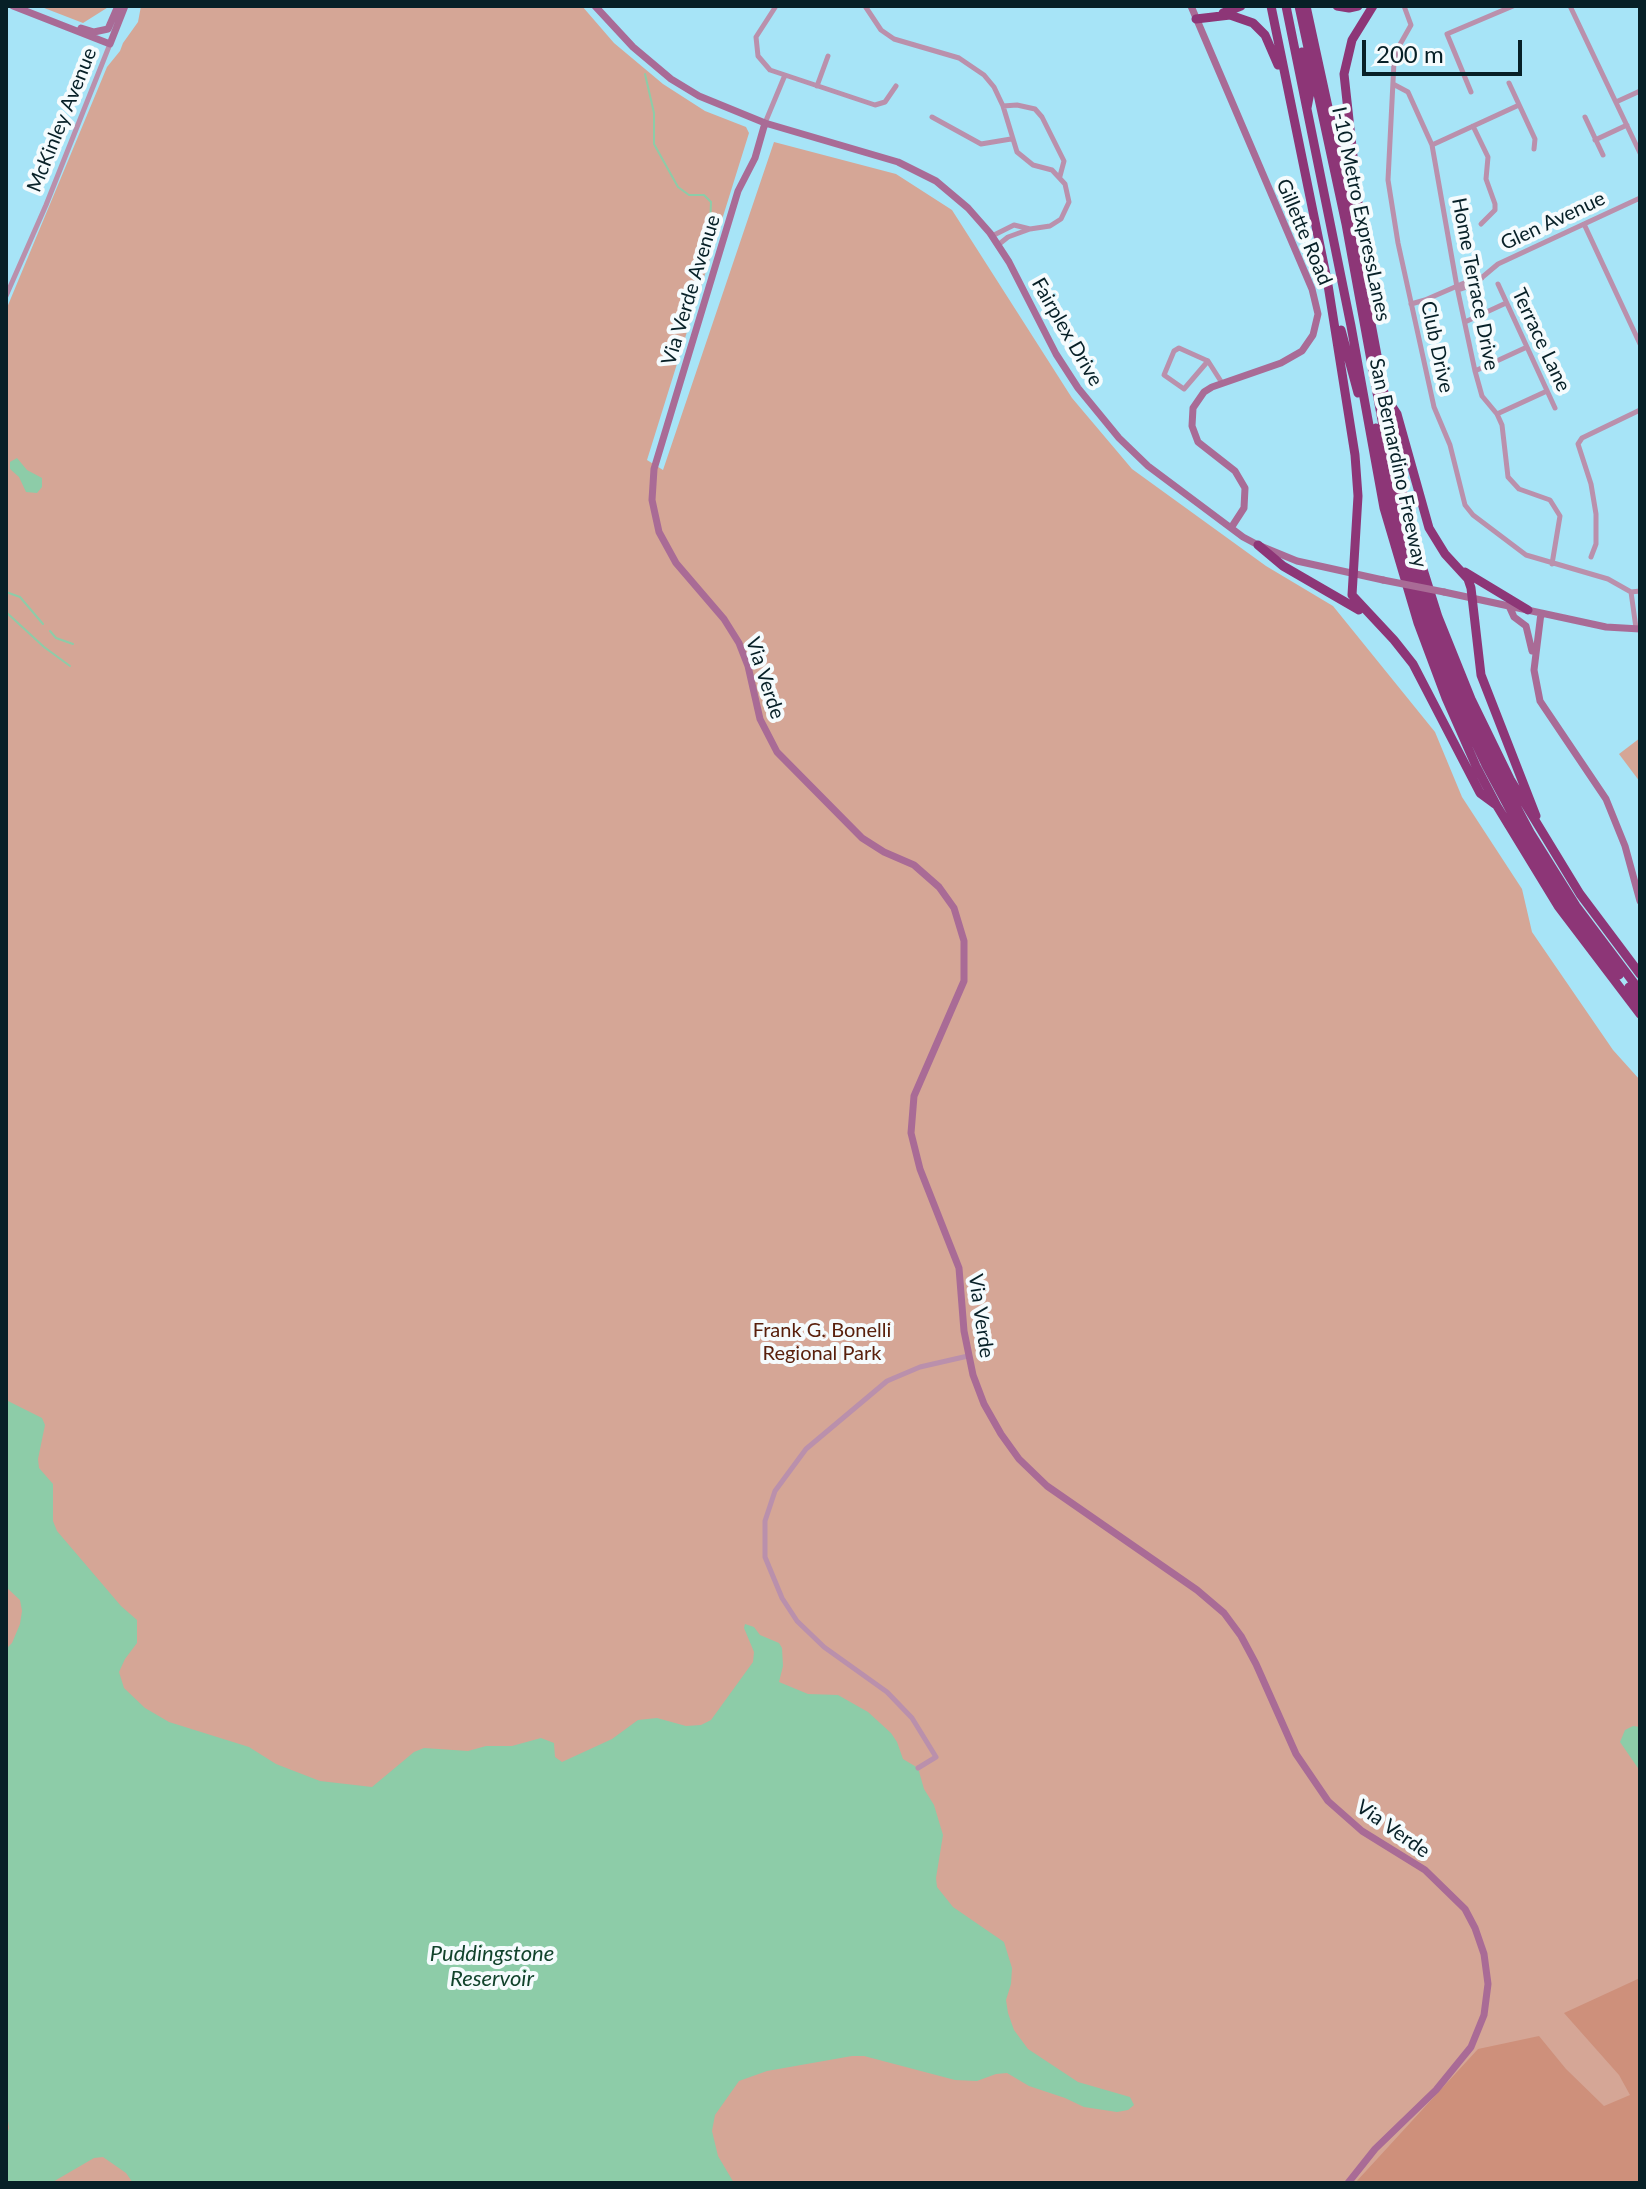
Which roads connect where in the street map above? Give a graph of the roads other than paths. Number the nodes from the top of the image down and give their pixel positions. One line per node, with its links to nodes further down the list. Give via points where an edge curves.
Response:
1 (13, 6): 20 (main road)
2 (118, 6): 20 (main road, via 102,32)
3 (125, 6): 21 (main road)
4 (595, 6): 37 (main road, Fairplex Drive, via 671,79)
5 (776, 6): 23 (street, via 759,29 756,47 763,64)
6 (865, 6): 33 (street, via 894,39 973,66 994,87)
7 (1191, 6): 19 (main road, Gillette Road)
8 (1241, 6): 19 (highway)
9 (1271, 6): 31 (highway)
10 (1286, 6): 34 (highway, San Bernardino Freeway)
11 (1296, 6): 34 (highway, I-10 Metro ExpressLanes, via 1310,92); 95 (highway, I-10 Metro ExpressLanes, via 1351,252 1395,491 1438,639 1525,824 1576,906)
12 (1306, 6): 61 (highway, San Bernardino Freeway)
13 (1337, 6): 14 (highway)
14 (1358, 6)
15 (1373, 6): 61 (highway, via 1352,40 1344,74)
16 (1404, 6): 25 (street, Club Drive, via 1411,25 1395,55)
17 (1513, 6): 29 (street, via 1447,34)
18 (1570, 6): 30 (street)
19 (1196, 19): 31 (highway, via 1230,15 1260,29); 68 (main road, Gillette Road, via 1312,289 1318,314 1313,335 1292,359)
20 (55, 23): 21 (main road)
21 (110, 44): 58 (street, McKinley Avenue)
22 (828, 56): 26 (street)
23 (785, 75): 26 (street); 37 (street)
24 (1509, 83): 32 (street)
25 (1393, 84): 42 (street, Home Terrace Drive, via 1408,92); 60 (street, Club Drive, via 1388,171)
26 (817, 86): 27 (street, via 875,105 885,102)
27 (896, 86)
28 (1640, 91): 30 (street)
29 (1471, 92)
30 (1616, 102): 38 (street)
31 (1292, 104): 56 (highway)
32 (1519, 105): 39 (street); 43 (street, via 1535,139)
33 (1003, 106): 40 (street); 46 (street, via 1035,109 1042,117 1064,161)
34 (1306, 111): 67 (highway, San Bernardino Freeway)
35 (932, 117): 40 (street, via 981,144)
36 (1585, 117): 41 (street)
37 (765, 123): 53 (main road, Fairplex Drive, via 917,171 956,196); 75 (main road, Via Verde Avenue, via 738,191)
38 (1627, 125): 41 (street); 44 (street)
39 (1473, 126): 42 (street); 48 (street, via 1488,157 1486,179 1495,204)
40 (1011, 139): 46 (street, via 1023,159)
41 (1595, 140): 45 (street)
42 (1432, 145): 57 (street, Home Terrace Drive)
43 (1534, 149)
44 (1640, 153)
45 (1603, 155)
46 (1060, 176): 51 (street, via 1068,196 1065,214 1050,226)
47 (1640, 198): 49 (street, Glen Avenue)
48 (1481, 224)
49 (1584, 224): 57 (street, Glen Avenue); 63 (street)
50 (1012, 226): 51 (street); 52 (street); 53 (street)
51 (1030, 229): 52 (street)
52 (1015, 234): 54 (street)
53 (992, 236): 54 (main road, Fairplex Drive)
54 (998, 245): 76 (main road, Fairplex Drive, via 1056,354 1098,414 1148,466)
55 (1498, 284): 59 (street, Terrace Lane)
56 (1328, 285): 74 (highway); 81 (highway, via 1357,469)
57 (1457, 287): 60 (street, Glen Avenue); 62 (street, Home Terrace Drive)
58 (6, 296)
59 (1506, 303): 62 (street); 64 (street, Terrace Lane)
60 (1411, 304): 79 (street, Club Drive, via 1434,407 1465,505 1526,555)
61 (1370, 311): 70 (highway, San Bernardino Freeway)
62 (1465, 322): 66 (street, Home Terrace Drive)
63 (1640, 344)
64 (1527, 347): 66 (street); 69 (street, Terrace Lane)
65 (1208, 361): 65 (street, via 1179,348 1164,375 1184,389); 68 (street)
66 (1475, 371): 73 (street, Home Terrace Drive, via 1482,396)
67 (1360, 376): 74 (highway, San Bernardino Freeway); 96 (highway, via 1369,390 1409,572 1455,699 1553,886)
68 (1222, 383): 76 (main road, Gillette Road, via 1197,399 1191,417 1198,442 1243,482 1244,508)
69 (1547, 391): 71 (street, Terrace Lane); 73 (street)
70 (1384, 395): 80 (highway, via 1397,414 1429,528); 92 (highway, San Bernardino Freeway, via 1410,521 1438,617 1486,732)
71 (1555, 408)
72 (1640, 410): 78 (street, via 1578,444 1596,514)
73 (1497, 414): 79 (street, Home Terrace Drive, via 1513,485 1556,506 1559,528)
74 (1374, 454): 91 (highway, San Bernardino Freeway, via 1418,623 1446,698)
75 (654, 469): 98 (main road, Via Verde, via 652,500 659,532 676,563 739,643 760,719 777,752 862,838 914,865 954,908 964,941 964,981 914,1096 911,1133 959,1268)
76 (1231, 528): 77 (main road, Fairplex Drive)
77 (1258, 545): 81 (main road, Fairplex Drive, via 1297,561); 88 (highway)
78 (1591, 557)
79 (1552, 564): 83 (street, Club Drive, via 1608,579)
80 (1459, 568): 84 (highway); 86 (highway)
81 (1353, 573): 84 (main road, Fairplex Drive, bridge); 88 (highway, via 1352,595)
82 (1640, 591): 83 (street)
83 (1631, 592): 89 (street)
84 (1472, 598): 85 (main road, Fairplex Drive); 92 (highway, via 1481,675)
85 (1509, 606): 86 (main road, Fairplex Drive); 90 (main road, via 1526,626)
86 (1528, 610): 87 (main road, Fairplex Drive)
87 (1541, 613): 89 (main road, Fairplex Drive); 90 (main road)
88 (1381, 627): 91 (highway, via 1413,664 1480,793)
89 (1638, 628)
90 (1534, 656): 93 (main road, via 1540,701 1611,809)
91 (1497, 806): 97 (highway, San Bernardino Freeway, via 1558,906)
92 (1543, 834): 94 (highway, San Bernardino Freeway)
93 (1640, 901)
94 (1640, 974)
95 (1640, 991)
96 (1640, 1001)
97 (1640, 1014)
98 (968, 1356): 99 (street, via 887,1381 806,1449 775,1491 765,1521 765,1557 782,1598 824,1647 887,1692 912,1718 936,1757); 100 (main road, Via Verde, via 984,1404 1019,1459 1047,1486 1224,1613 1256,1664 1296,1754 1328,1801 1362,1831 1425,1870 1465,1909 1475,1928 1488,1984 1484,2015 1471,2047)
99 (918, 1768)
100 (1348, 2183)

